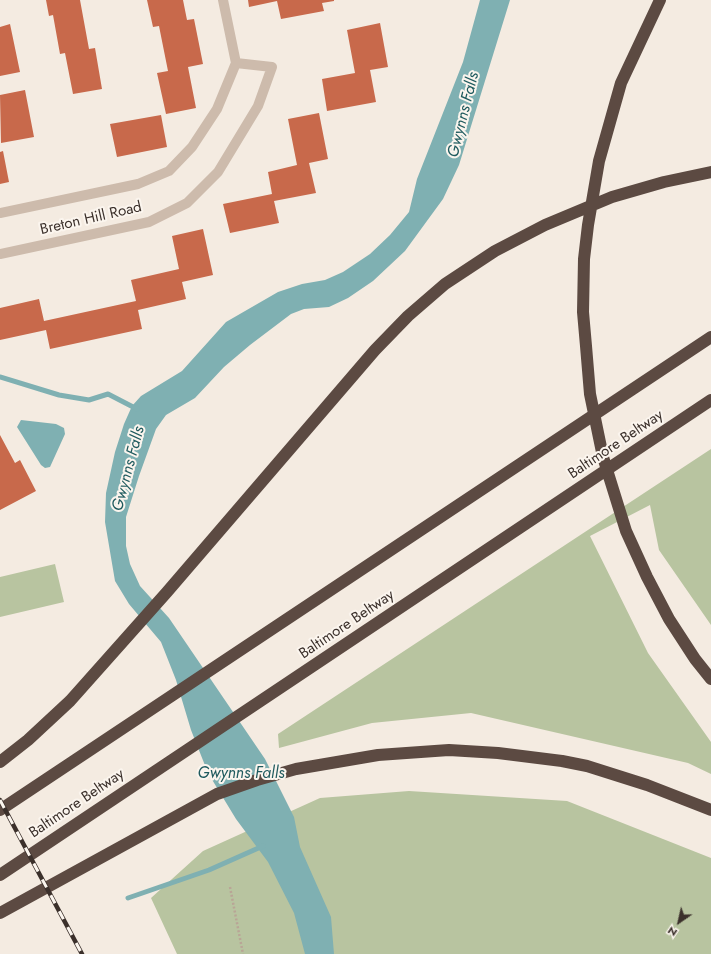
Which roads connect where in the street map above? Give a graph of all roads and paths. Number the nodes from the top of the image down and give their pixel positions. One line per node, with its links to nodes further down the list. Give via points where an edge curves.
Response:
1 (224, 0): 3 (street)
2 (660, 0): 9 (highway, via 621,83 599,161 584,259 583,312 590,394 603,457 626,531 669,619 695,660)
3 (236, 63): 5 (street, via 217,109 192,147 169,171 138,184); 6 (street, Breton Hill Road, via 272,67 258,106 218,172 187,203 149,222)
4 (711, 172): 10 (highway, via 612,197 551,222 495,251 445,284 374,350 70,702)
5 (0, 213)
6 (0, 254)
7 (711, 337): 11 (highway)
8 (711, 400): 13 (highway, Baltimore Beltway)
9 (711, 679)
10 (0, 762)
11 (0, 810)
12 (711, 810): 15 (highway, via 647,785 562,761 449,750 378,755 296,769 217,794)
13 (0, 875)
14 (230, 887): 16 (path)
15 (0, 913)
16 (243, 954)

